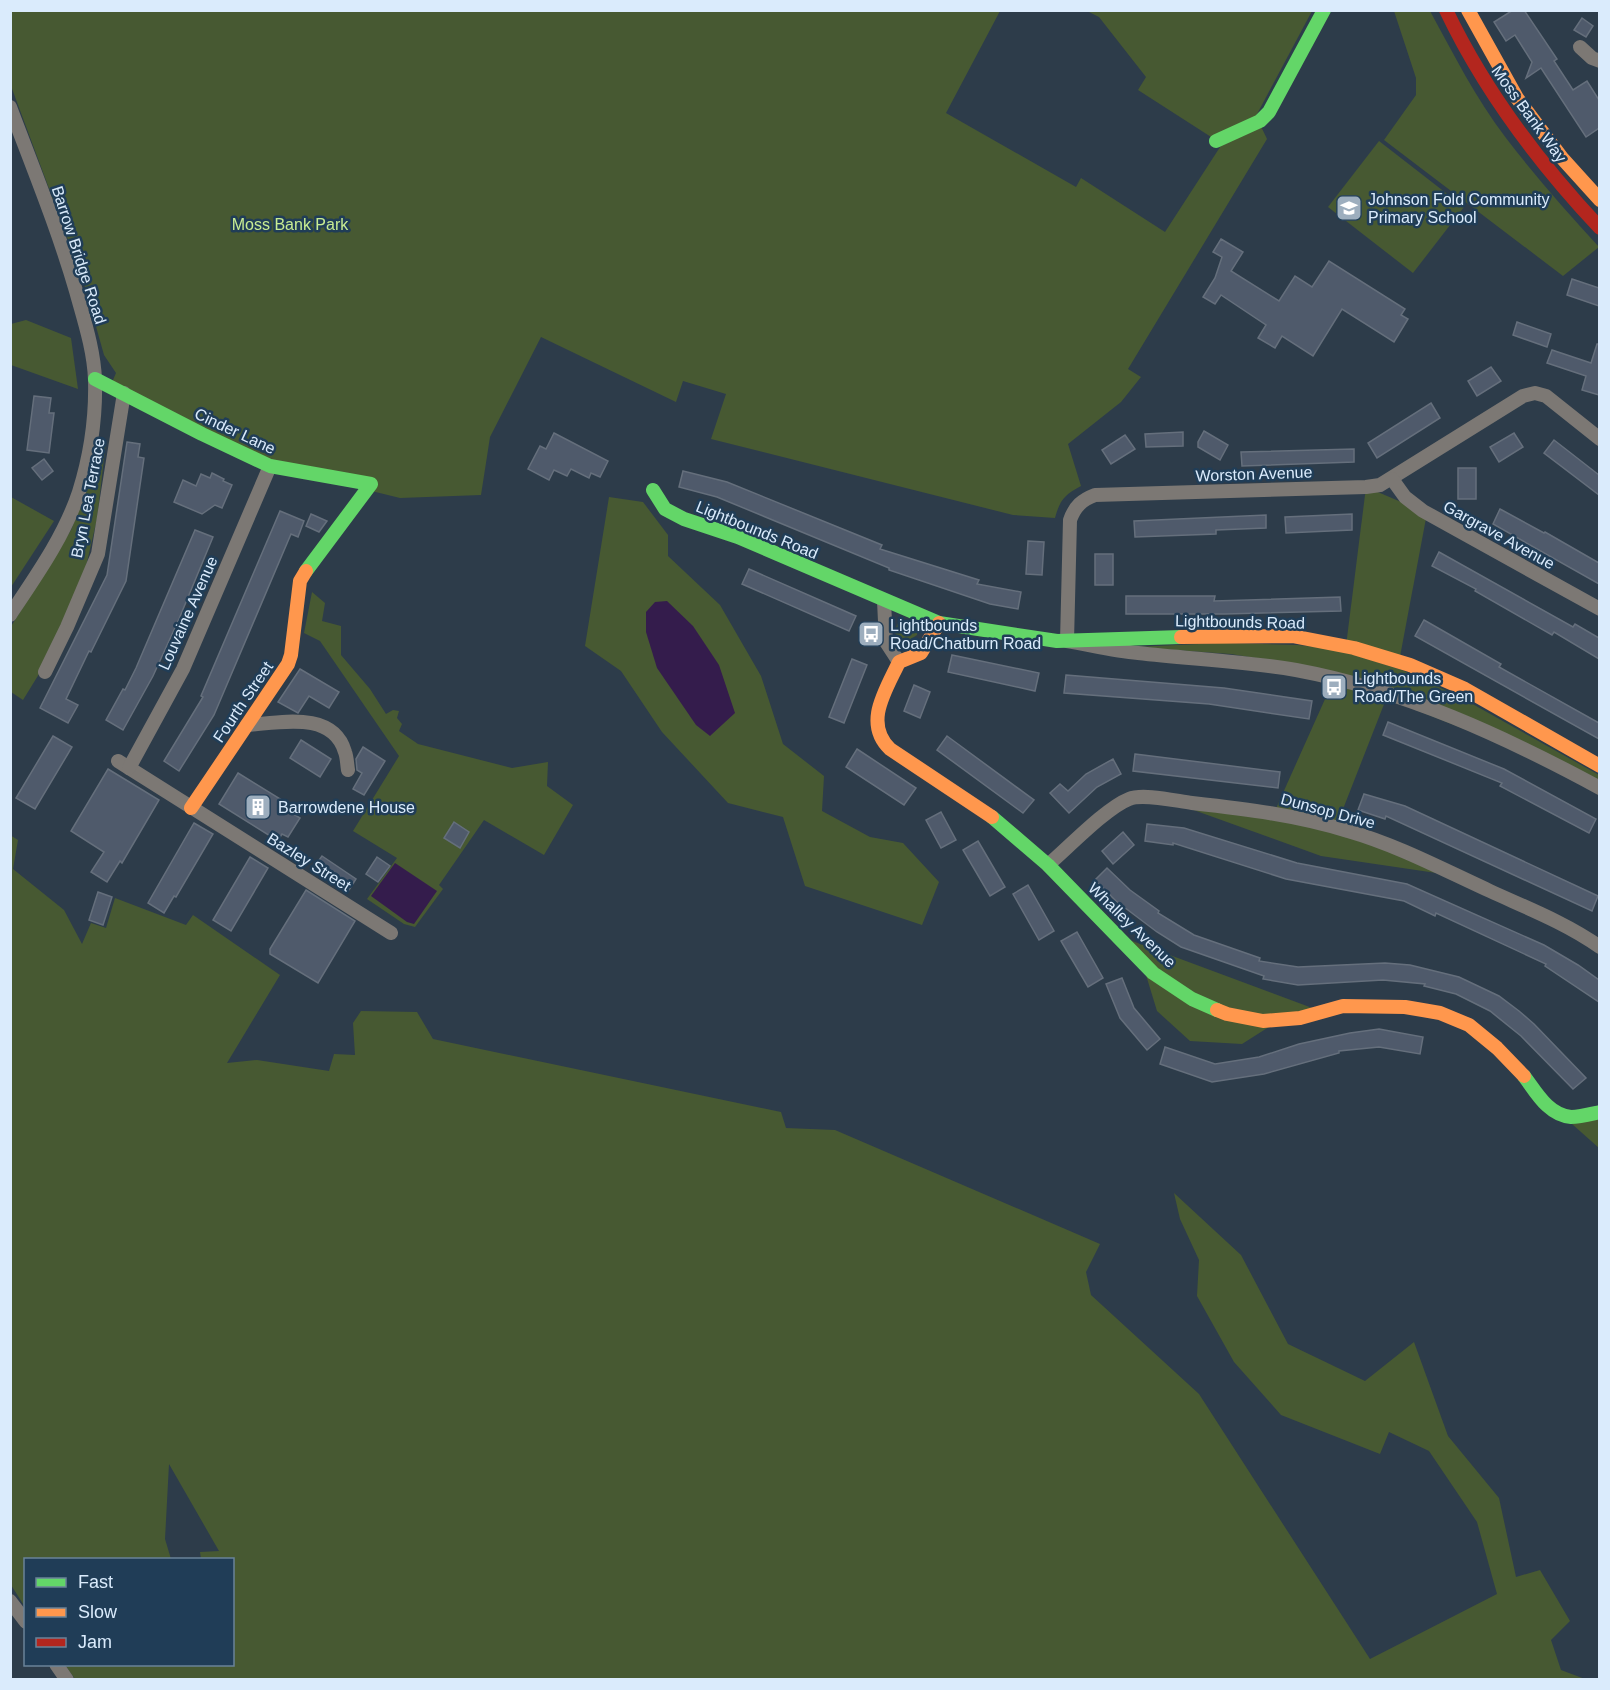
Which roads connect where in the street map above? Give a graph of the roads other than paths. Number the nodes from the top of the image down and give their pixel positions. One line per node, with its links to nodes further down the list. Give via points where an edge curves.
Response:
1 (1324, 10): 7 (main road, via 1269,112 1260,121)
2 (1446, 10): 9 (main road, Moss Bank Way, via 1507,117)
3 (1468, 10): 8 (main road, Moss Bank Way, via 1518,98)
4 (1580, 47): 5 (street)
5 (1599, 61)
6 (10, 107): 10 (street, Barrow Bridge Road, via 69,268 90,341)
7 (1216, 141)
8 (1599, 200)
9 (1599, 228)
10 (95, 379): 11 (main road, Cinder Lane); 19 (street, Barrow Bridge Road, via 93,427 79,492 48,558)
11 (124, 393): 13 (main road, Cinder Lane); 23 (street, Bryn Lea Terrace, via 98,554)
12 (1599, 439): 14 (street, Worston Avenue, via 1546,396 1534,393 1522,396)
13 (270, 466): 15 (main road, Cinder Lane); 25 (street, Louvaine Avenue, via 183,669)
14 (1392, 479): 18 (street, Gargrave Avenue, via 1405,497 1423,511); 21 (street, Worston Avenue, via 1366,487 1087,498 1076,507 1069,526)
15 (371, 484): 24 (main road, Fourth Street, via 300,581 288,664)
16 (653, 490): 17 (main road, Lightbounds Road, via 665,509 684,519 738,537)
17 (884, 601): 20 (main road, Lightbounds Road); 22 (street, via 886,642)
18 (1599, 609)
19 (10, 615)
20 (939, 623): 21 (main road, Lightbounds Road); 22 (main road, via 921,653)
21 (1067, 641): 26 (main road, Lightbounds Road, via 1292,636 1354,648 1410,665 1465,689); 28 (street, Lightbounds Road, via 1136,653 1298,670 1368,687 1487,730)
22 (899, 663): 30 (main road, Whalley Avenue, via 876,717 880,738 890,749 987,813)
23 (45, 672)
24 (247, 725): 27 (street, via 318,723 339,739); 29 (main road, Fourth Street)
25 (123, 765): 29 (street, Bazley Street)
26 (1599, 766)
27 (348, 770)
28 (1599, 788)
29 (191, 808): 31 (street, Bazley Street)
30 (1048, 865): 32 (street, Dunsop Drive, via 1130,798 1261,811 1350,831 1397,849 1558,922); 33 (main road, Whalley Avenue, via 1153,973 1192,999 1227,1014 1263,1022 1300,1018 1343,1006 1405,1006 1440,1013 1469,1025 1497,1048 1558,1114 1572,1117)
31 (391, 933)
32 (1599, 947)
33 (1599, 1112)
34 (10, 1601): 35 (street)
35 (24, 1619)
36 (57, 1666): 37 (street)
37 (66, 1680)

